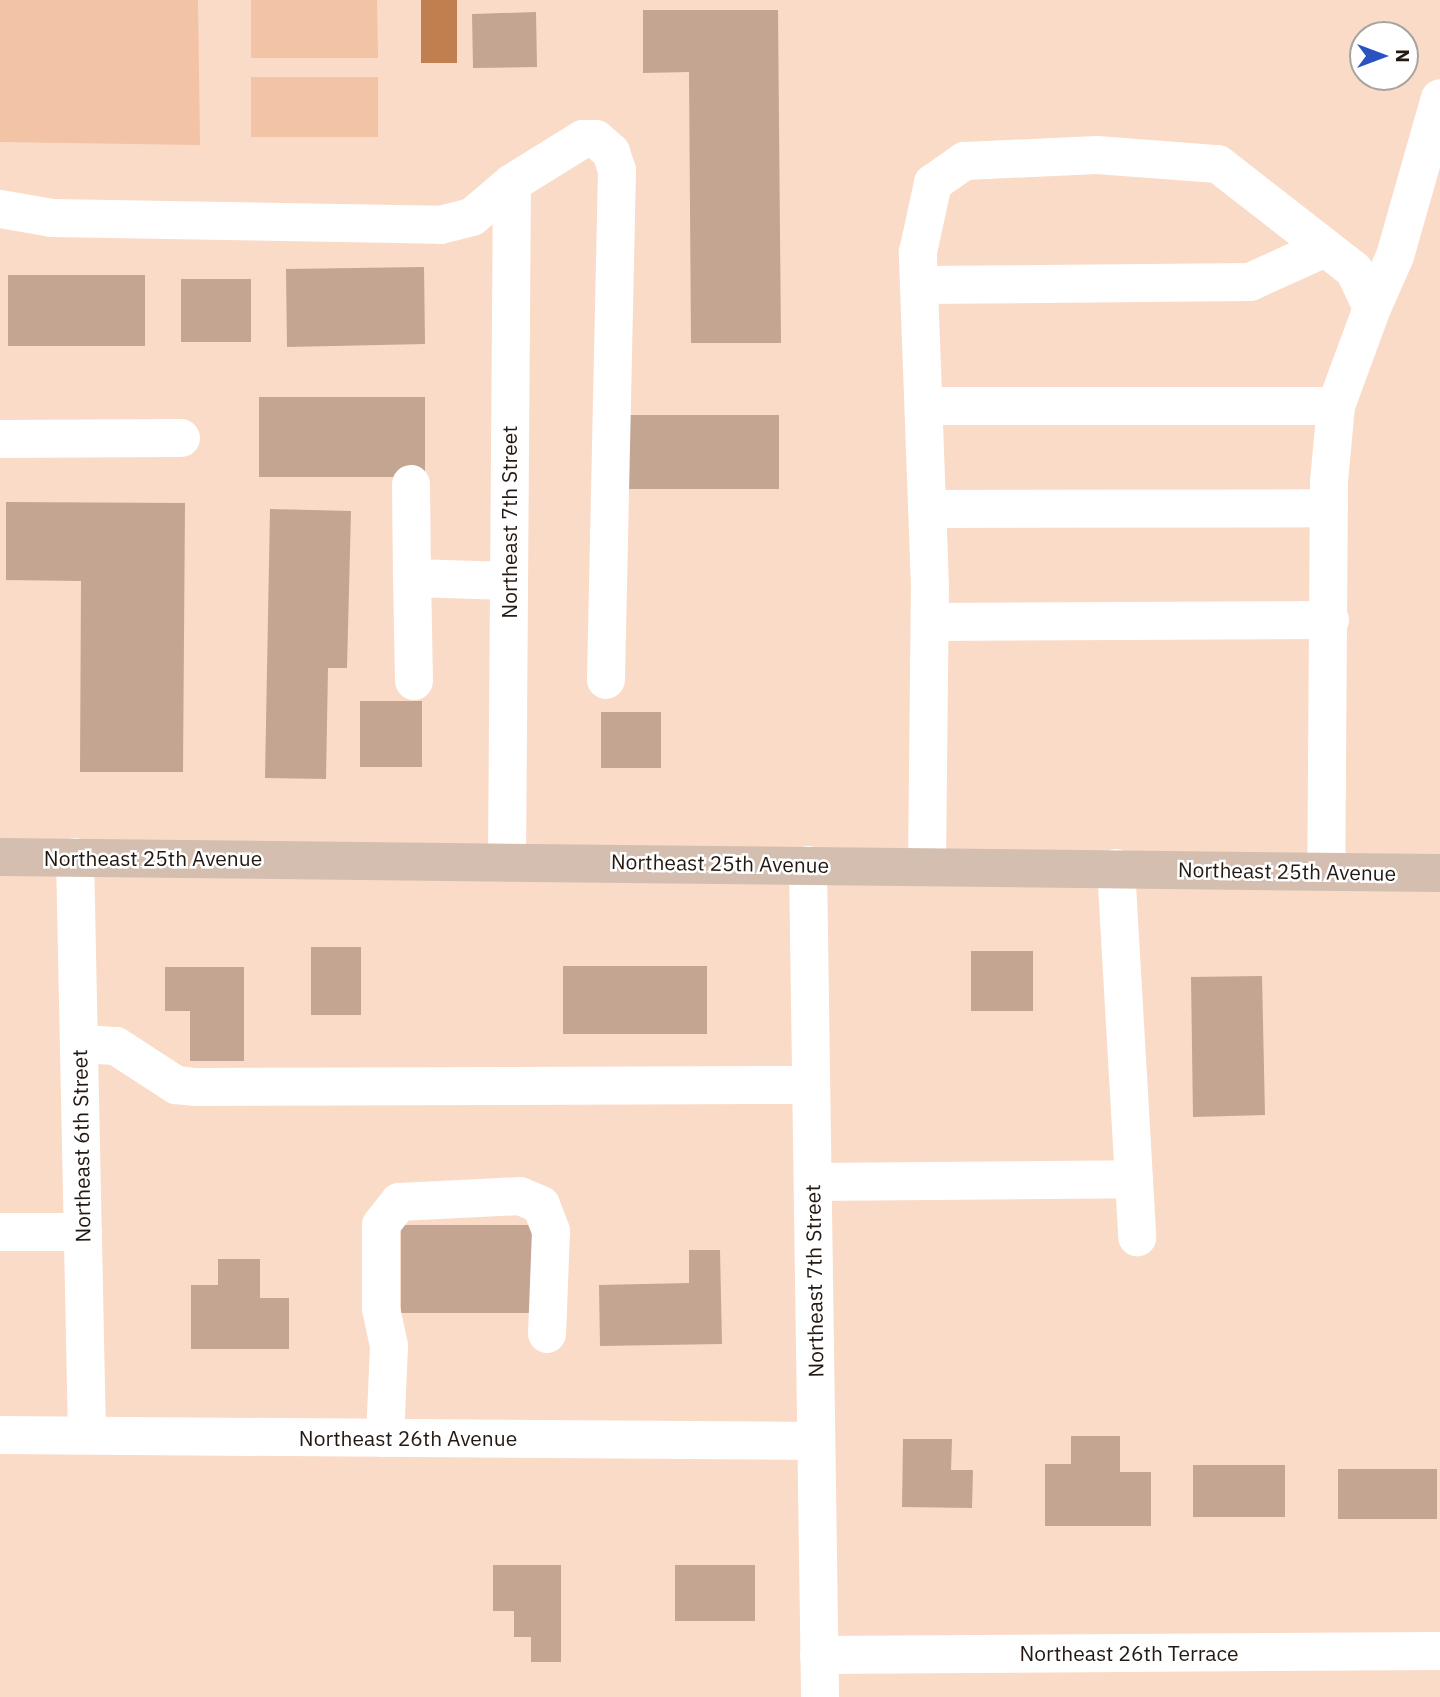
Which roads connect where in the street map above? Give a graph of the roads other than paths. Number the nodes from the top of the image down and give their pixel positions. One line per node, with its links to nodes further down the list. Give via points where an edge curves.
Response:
1 (1440, 98): 6 (street, via 1395,256)
2 (512, 183): 3 (street, via 472,217 440,225 52,218); 15 (street, Northeast 7th Street); 18 (street, via 583,139 596,139 611,152 617,170)
3 (0, 209)
4 (1325, 248): 5 (street, via 1250,282); 5 (street, via 1218,164 1097,155 965,160 933,183 918,252); 6 (street, via 1354,270)
5 (919, 285): 7 (street)
6 (1372, 308): 8 (street)
7 (924, 406): 8 (street); 13 (street)
8 (1336, 406): 12 (street)
9 (181, 438): 10 (street)
10 (0, 439)
11 (411, 484): 14 (street)
12 (1329, 508): 13 (street); 16 (street)
13 (928, 509): 17 (street)
14 (412, 578): 15 (street); 19 (street)
15 (509, 581): 22 (street, Northeast 7th Street)
16 (1330, 620): 17 (street); 26 (street)
17 (930, 622): 24 (street)
18 (606, 680)
19 (414, 681)
20 (0, 857): 21 (main road, Northeast 25th Avenue)
21 (75, 857): 22 (main road, Northeast 25th Avenue); 28 (street, Northeast 6th Street)
22 (506, 861): 23 (main road, Northeast 25th Avenue)
23 (808, 864): 24 (main road, Northeast 25th Avenue); 29 (street, Northeast 7th Street)
24 (927, 866): 25 (main road, Northeast 25th Avenue)
25 (1116, 868): 26 (main road, Northeast 25th Avenue); 30 (street)
26 (1326, 871): 27 (main road, Northeast 25th Avenue)
27 (1440, 873)
28 (79, 1044): 29 (street, via 116,1046 176,1085 196,1087); 33 (street, Northeast 6th Street)
29 (811, 1085): 31 (street, Northeast 7th Street)
30 (1133, 1179): 31 (street); 34 (street)
31 (813, 1182): 39 (street, Northeast 7th Street)
32 (0, 1232): 33 (street)
33 (83, 1232): 37 (street, Northeast 6th Street)
34 (1137, 1237)
35 (547, 1334): 38 (street, via 551,1231 541,1205 520,1196 399,1202 381,1225 381,1309 389,1346)
36 (0, 1435): 37 (street, Northeast 26th Avenue)
37 (87, 1435): 38 (street, Northeast 26th Avenue)
38 (385, 1438): 39 (street, Northeast 26th Avenue)
39 (816, 1441): 41 (street, Northeast 7th Street)
40 (1440, 1651): 41 (street, Northeast 26th Terrace)
41 (818, 1655): 42 (street, Northeast 7th Street)
42 (820, 1697)

